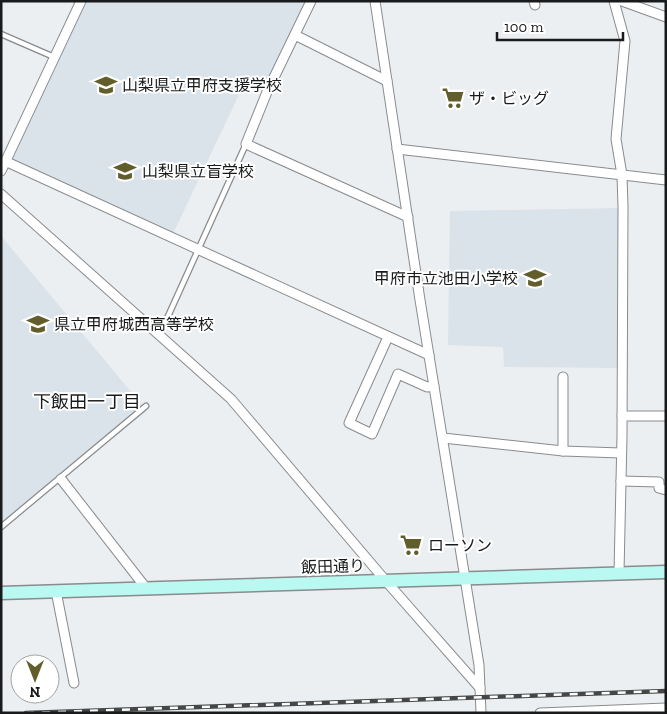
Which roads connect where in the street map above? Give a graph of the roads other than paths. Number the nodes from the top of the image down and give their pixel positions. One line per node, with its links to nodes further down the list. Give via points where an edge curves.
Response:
1 (82, 1): 10 (street)
2 (311, 1): 9 (street)
3 (375, 1): 11 (street)
4 (614, 1): 16 (street, via 625,40 616,139)
5 (622, 1): 6 (street)
6 (640, 4): 7 (street)
7 (666, 17)
8 (1, 34): 10 (lane)
9 (295, 35): 11 (street); 12 (street)
10 (56, 58): 14 (street)
11 (387, 81): 13 (street)
12 (246, 144): 19 (street); 20 (lane)
13 (397, 149): 16 (street); 19 (street)
14 (7, 162): 15 (street); 20 (street)
15 (1, 171)
16 (622, 175): 17 (street); 27 (street)
17 (666, 180)
18 (1, 194): 21 (street)
19 (408, 217): 23 (street)
20 (198, 250): 21 (lane); 22 (street)
21 (159, 336): 39 (street, via 231,399)
22 (388, 337): 23 (street); 25 (street, via 349,423 372,434 398,374 427,387)
23 (429, 355): 25 (street)
24 (563, 378): 30 (street)
25 (434, 386): 29 (street)
26 (146, 406): 32 (lane)
27 (622, 416): 28 (street); 31 (street)
28 (666, 416)
29 (442, 438): 30 (street); 38 (street)
30 (563, 451): 31 (street)
31 (621, 453): 33 (street)
32 (61, 479): 35 (lane); 40 (street)
33 (621, 481): 34 (street, via 659,482 659,488); 37 (street)
34 (666, 490)
35 (1, 527)
36 (666, 572): 37 (main road, 飯田通り)
37 (619, 573): 38 (main road, 飯田通り)
38 (465, 579): 39 (main road, 飯田通り); 44 (street)
39 (385, 580): 40 (main road, 飯田通り); 44 (street)
40 (146, 588): 41 (main road, 飯田通り)
41 (56, 591): 42 (main road, 飯田通り); 43 (street)
42 (1, 593)
43 (74, 683)
44 (480, 688): 47 (street)
45 (666, 708): 46 (street)
46 (629, 711): 48 (street)
47 (481, 713)
48 (540, 713)

